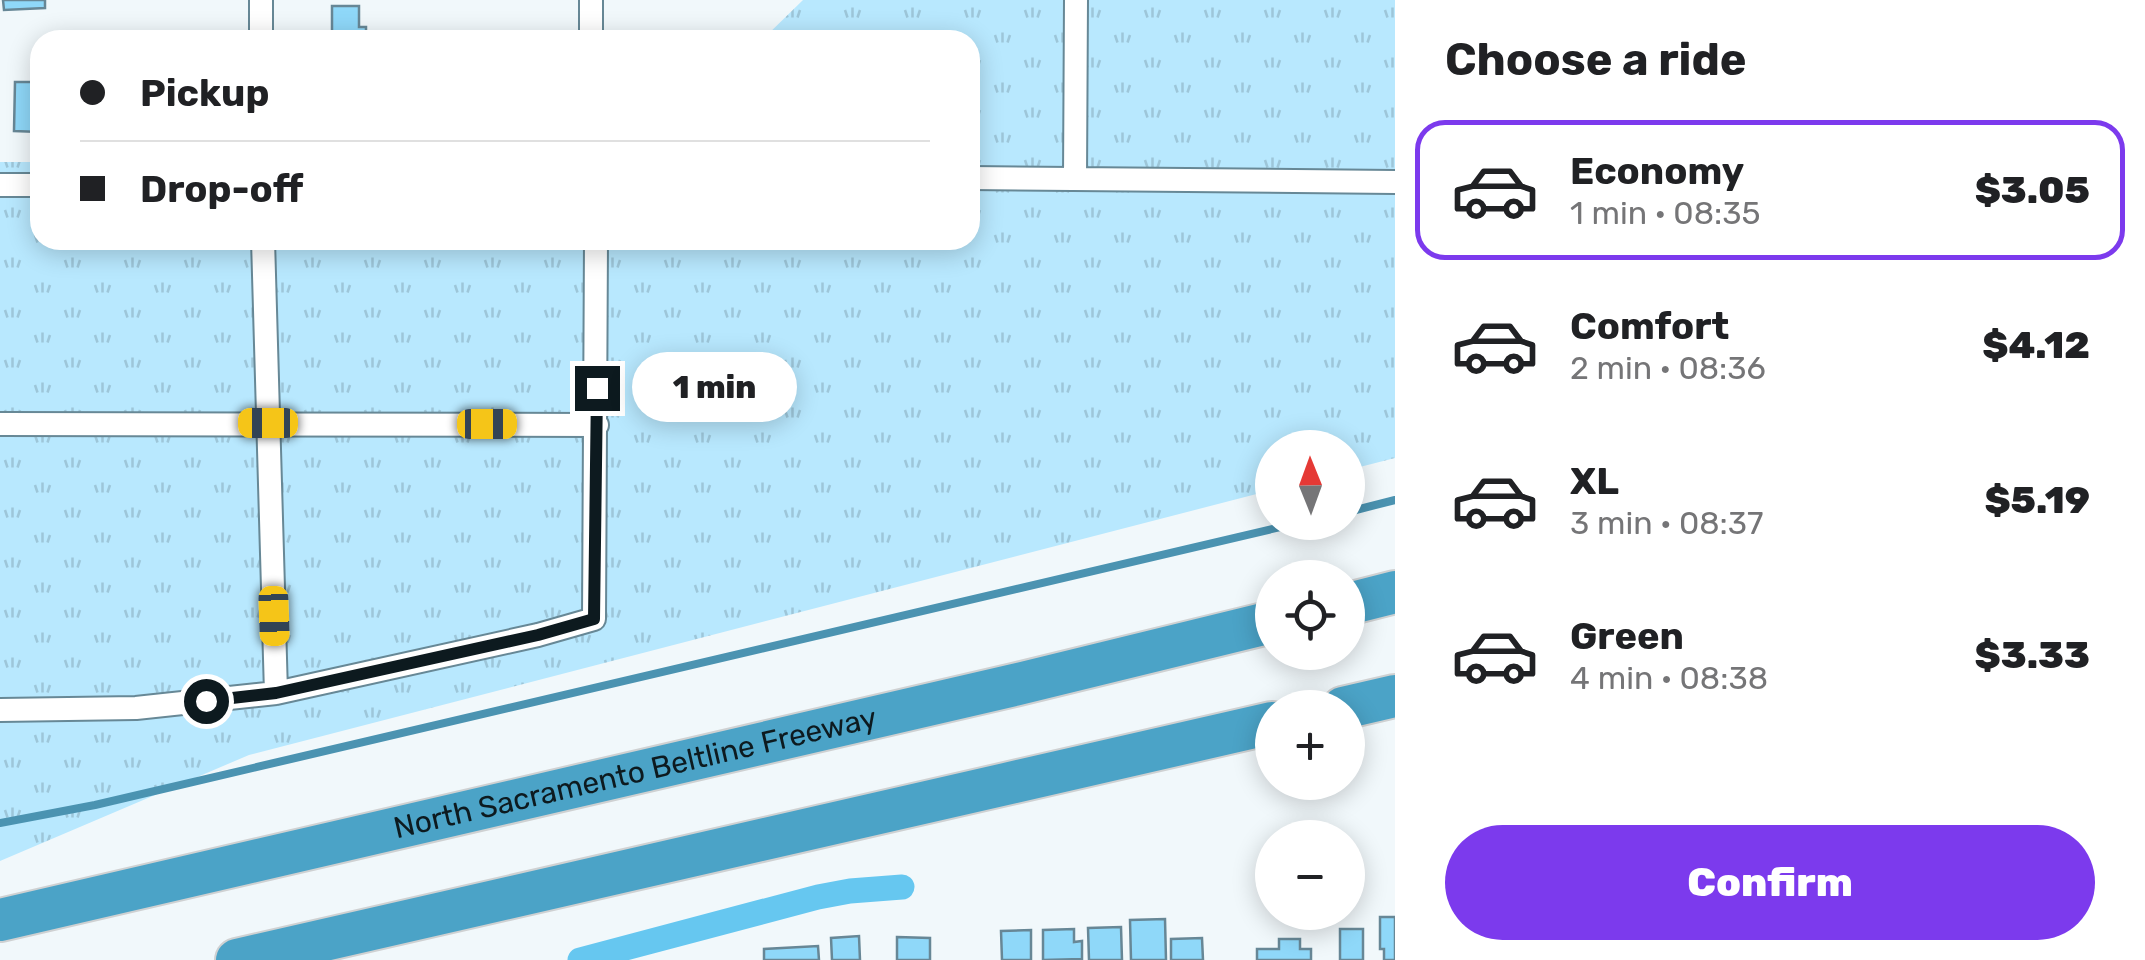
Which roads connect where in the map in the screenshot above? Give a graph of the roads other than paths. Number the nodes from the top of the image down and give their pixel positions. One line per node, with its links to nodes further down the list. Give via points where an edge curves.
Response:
1 (261, 0): 4 (street)
2 (590, 0): 5 (street)
3 (1076, 0): 7 (street)
4 (261, 30)
5 (591, 30)
6 (980, 178): 7 (street)
7 (1076, 178): 8 (street)
8 (1395, 182)
9 (0, 185): 10 (street)
10 (30, 185)
11 (263, 250): 13 (street)
12 (596, 250): 15 (street)
13 (268, 423): 14 (street); 15 (street); 19 (street)
14 (0, 424)
15 (597, 425): 19 (street, via 594,619)
16 (1395, 592): 17 (highway)
17 (1365, 600)
18 (1255, 626): 24 (highway, North Sacramento Beltline Freeway)
19 (276, 693): 22 (street, via 136,708)
20 (1395, 696): 21 (highway)
21 (1365, 703)
22 (0, 710)
23 (1255, 728): 25 (highway)
24 (0, 920)
25 (237, 960)

